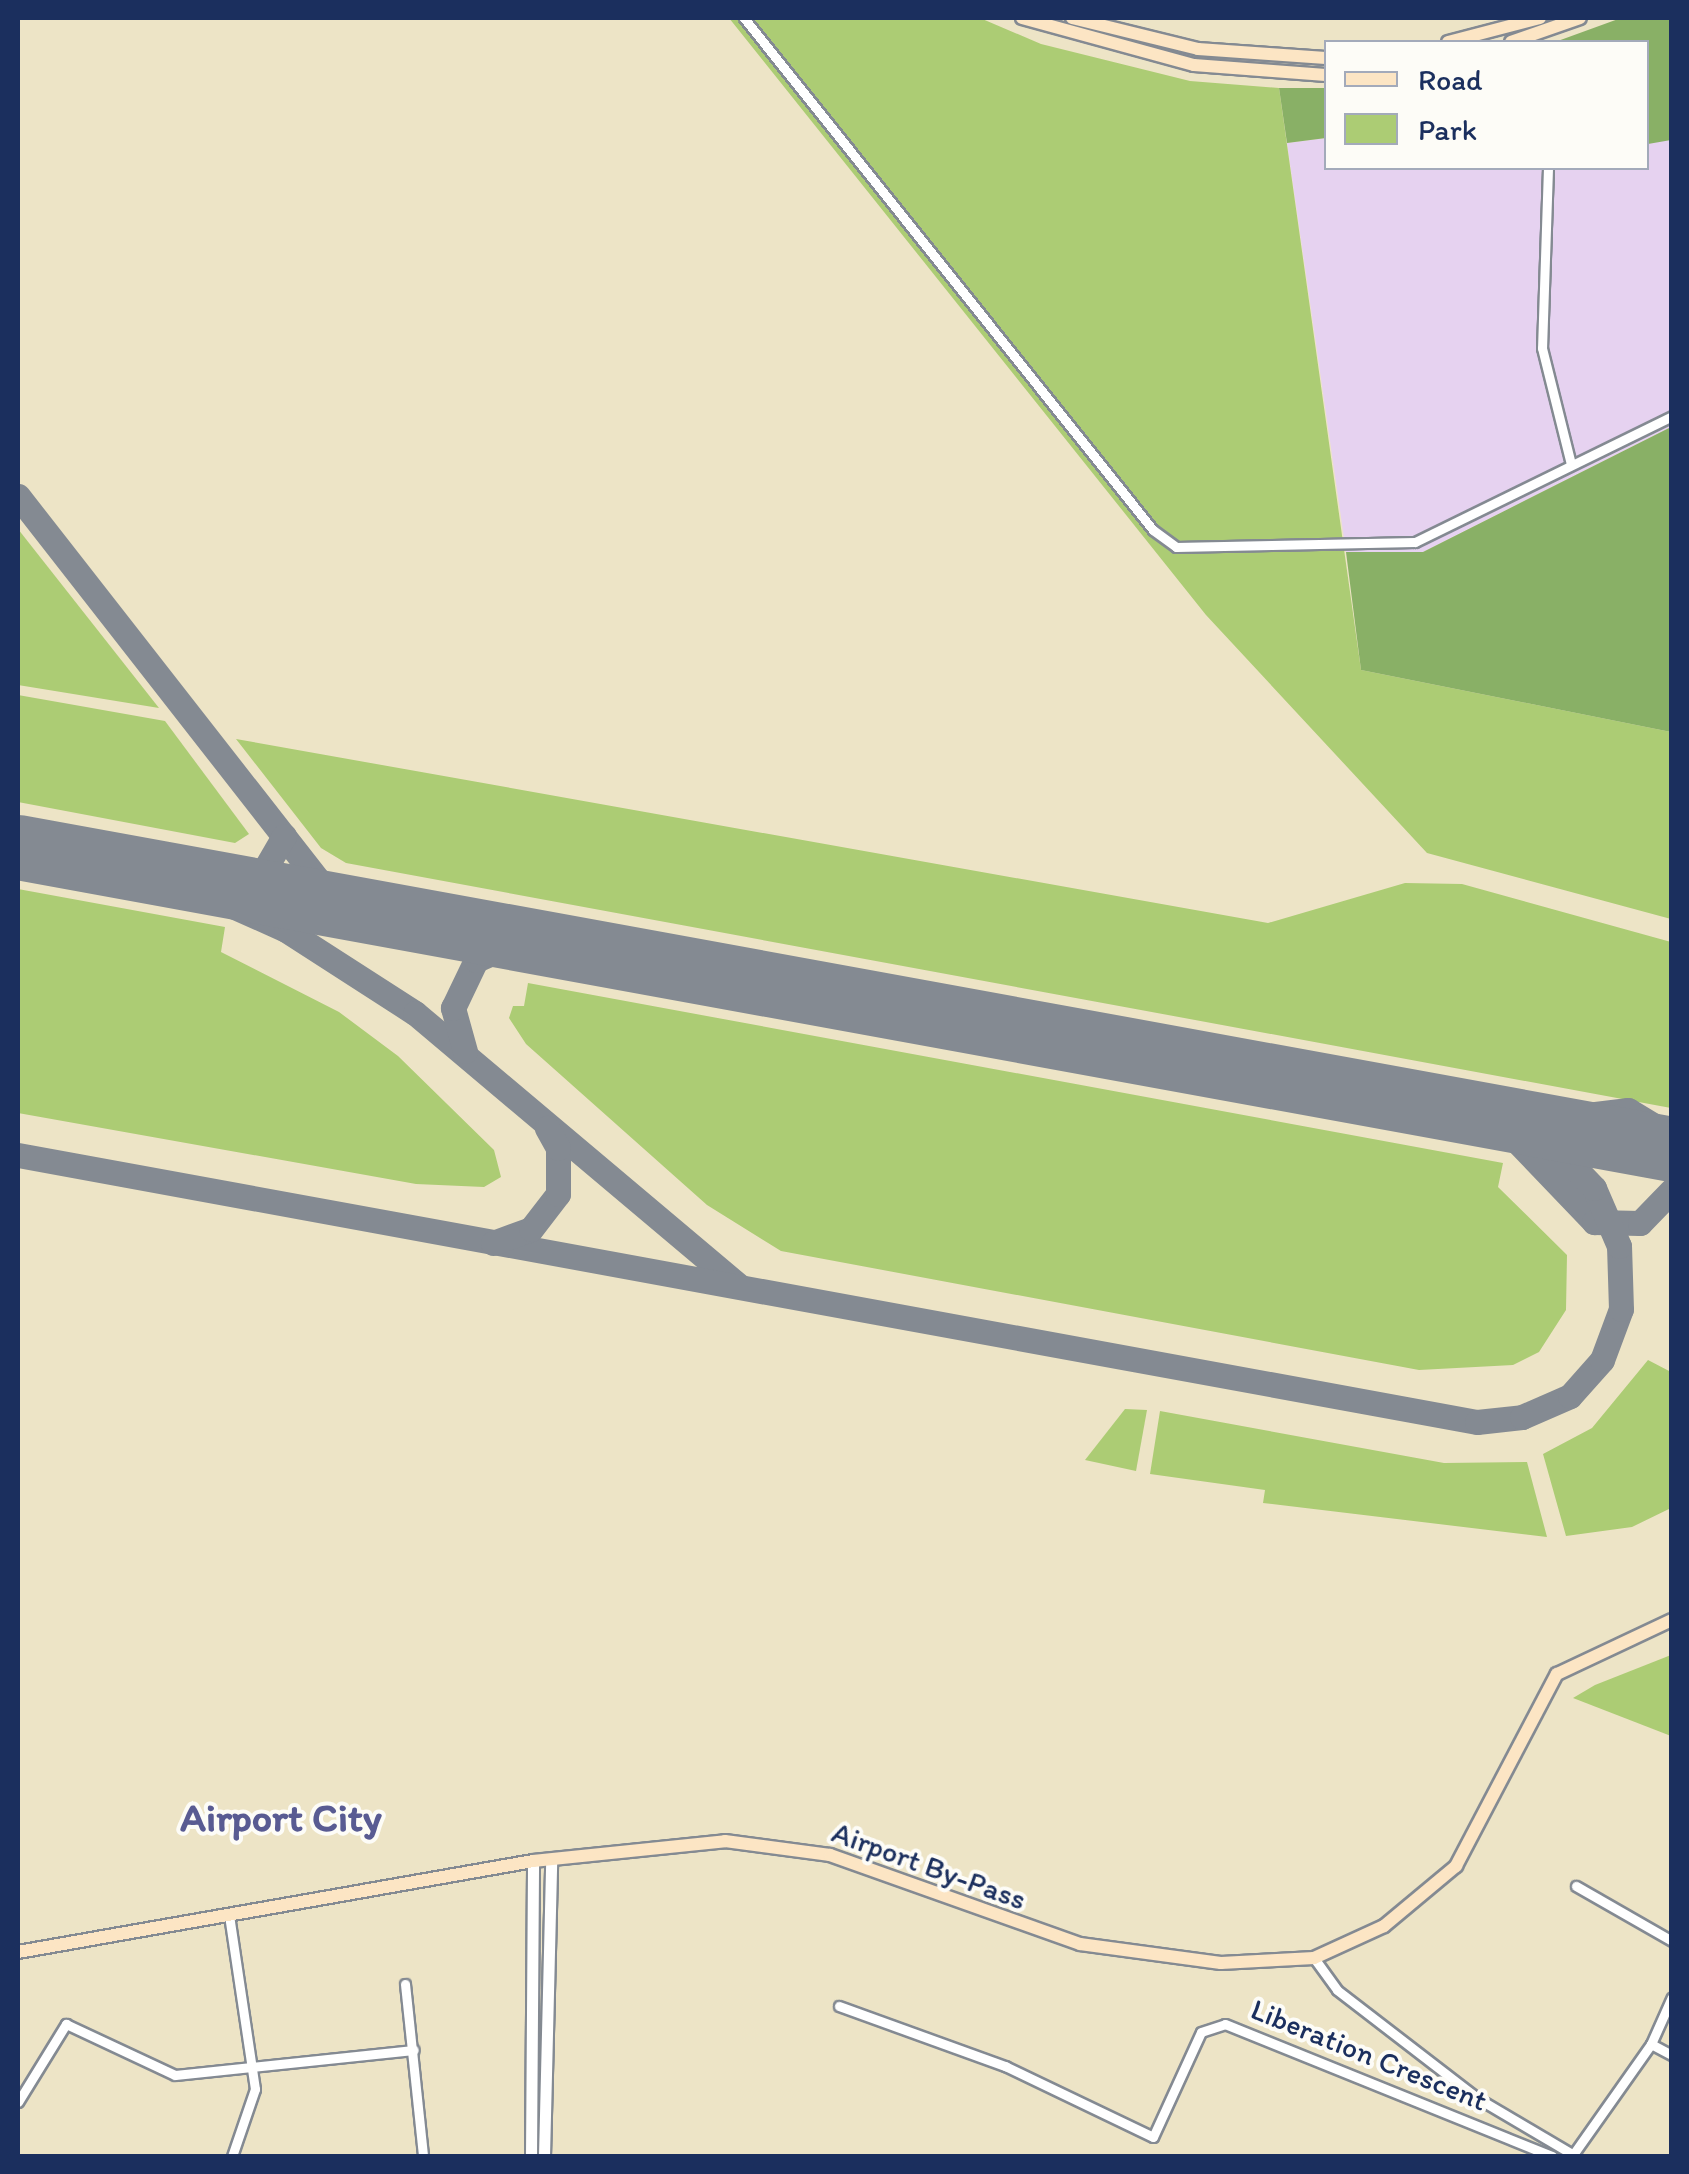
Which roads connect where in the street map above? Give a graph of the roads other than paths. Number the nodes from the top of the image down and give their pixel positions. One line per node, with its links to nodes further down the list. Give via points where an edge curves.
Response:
1 (744, 18): 12 (street, via 1153,530 1176,547 1415,542)
2 (1022, 18): 9 (main road, via 1194,65)
3 (1072, 18): 8 (main road, via 1198,49)
4 (1540, 18): 6 (main road)
5 (1580, 18): 7 (main road)
6 (1456, 40)
7 (1517, 40)
8 (1324, 58)
9 (1324, 74)
10 (1548, 170): 12 (street, via 1542,348)
11 (1672, 416): 12 (street)
12 (1571, 464)
13 (1672, 1620): 20 (main road, Airport By-Pass, via 1557,1674 1456,1866 1384,1926)
14 (551, 1859): 15 (main road, Airport By-Pass); 20 (main road, Airport By-Pass, via 768,1843 856,1863 1080,1944 1221,1962); 33 (street)
15 (533, 1860): 17 (main road, Airport By-Pass); 32 (street)
16 (1576, 1886): 18 (street)
17 (229, 1915): 19 (main road, Airport By-Pass); 27 (street)
18 (1672, 1941)
19 (18, 1952)
20 (1314, 1958): 29 (street, via 1337,1990 1424,2057)
21 (405, 1984): 25 (street)
22 (1672, 1997): 24 (street)
23 (839, 2006): 34 (street, Liberation Crescent, via 1005,2066 1153,2137 1201,2032 1225,2024)
24 (1651, 2044): 26 (street); 29 (street)
25 (414, 2050): 27 (street); 31 (street)
26 (1672, 2054)
27 (254, 2072): 28 (street, via 174,2075 66,2024); 30 (street, via 253,2109)
28 (18, 2102)
29 (1572, 2155)
30 (232, 2156)
31 (423, 2156)
32 (531, 2156)
33 (544, 2156)
34 (1552, 2156)

